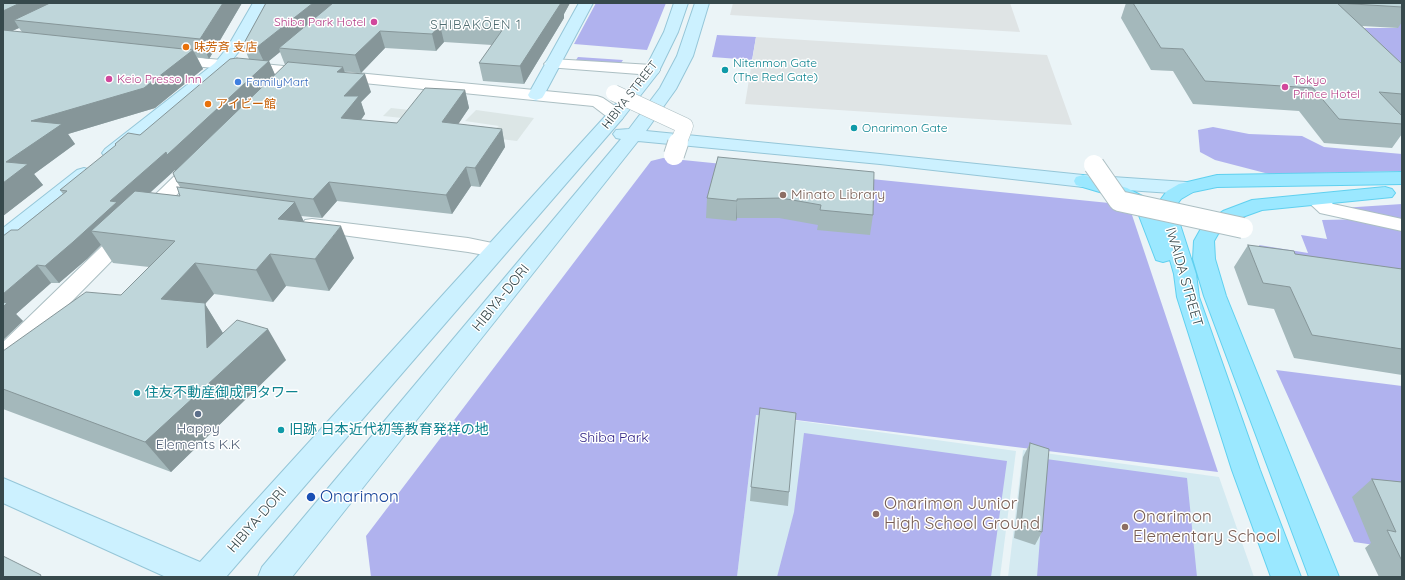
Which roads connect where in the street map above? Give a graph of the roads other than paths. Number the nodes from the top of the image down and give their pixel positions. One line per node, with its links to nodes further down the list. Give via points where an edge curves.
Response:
1 (260, 3): 8 (main road, via 233,50)
2 (586, 3): 7 (main road)
3 (682, 3): 9 (main road, HIBIYA STREET)
4 (702, 3): 14 (main road, HIBIYA-DORI, via 685,56 668,89)
5 (151, 58): 8 (street)
6 (289, 64): 8 (street, via 270,70); 10 (street); 12 (street)
7 (552, 64): 9 (street); 12 (main road)
8 (220, 66): 29 (main road)
9 (652, 70): 13 (main road, HIBIYA STREET)
10 (273, 90)
11 (614, 93): 17 (street, bridge, via 685,126)
12 (536, 95): 13 (street, via 597,101)
13 (616, 114): 14 (main road); 15 (main road, HIBIYA STREET)
14 (634, 135): 15 (main road, via 614,134); 18 (main road, via 880,159); 37 (main road, HIBIYA-DORI)
15 (594, 140): 30 (main road, HIBIYA-DORI)
16 (211, 150): 24 (street)
17 (674, 154)
18 (1088, 173): 20 (main road); 28 (street, bridge, via 1118,201); 32 (main road, via 1139,202 1147,211 1169,273)
19 (1402, 178): 20 (main road, IWAIDA STREET, via 1218,181)
20 (1186, 188): 22 (main road, via 1212,194); 31 (main road); 32 (main road, IWAIDA STREET, via 1174,195 1168,203 1166,215 1185,274)
21 (1402, 193): 22 (main road, IWAIDA STREET)
22 (1358, 195): 23 (main road, IWAIDA STREET)
23 (1316, 200): 27 (street, via 1327,209); 31 (main road, IWAIDA STREET, via 1259,204 1230,215 1210,230 1204,241)
24 (156, 205): 25 (street); 33 (street)
25 (179, 208)
26 (296, 223): 30 (street)
27 (1402, 225)
28 (1243, 228)
29 (3, 238)
30 (495, 250): 36 (main road, HIBIYA-DORI)
31 (1204, 259): 39 (main road, IWAIDA STREET, via 1215,296)
32 (1188, 297): 38 (main road, IWAIDA STREET, via 1246,470)
33 (3, 357)
34 (5, 494): 35 (main road)
35 (199, 577)
36 (207, 577)
37 (273, 577)
38 (1286, 577)
39 (1324, 577)

